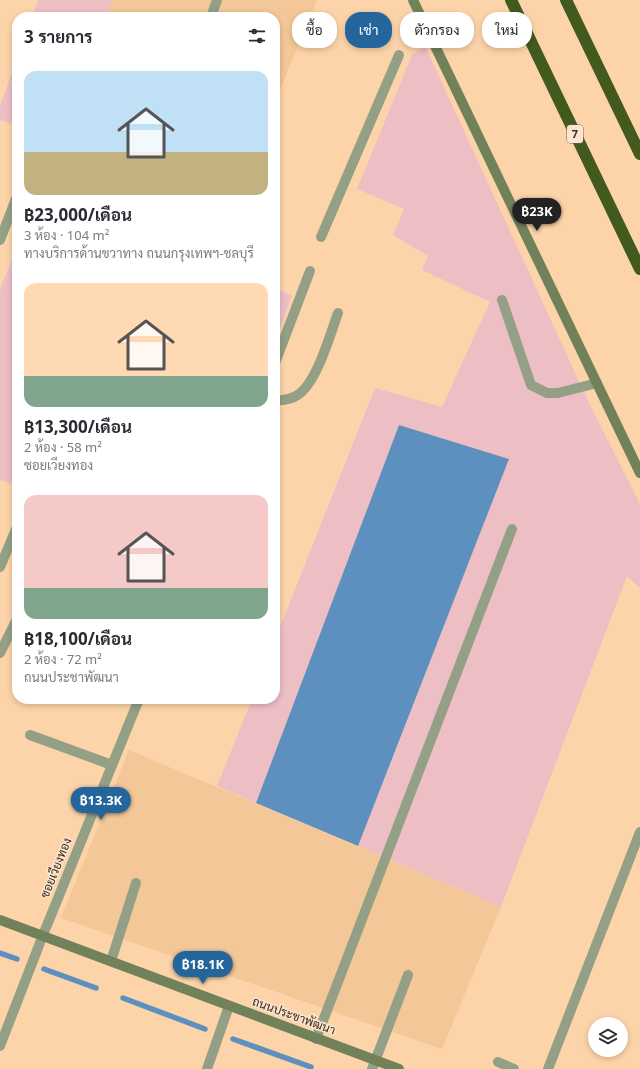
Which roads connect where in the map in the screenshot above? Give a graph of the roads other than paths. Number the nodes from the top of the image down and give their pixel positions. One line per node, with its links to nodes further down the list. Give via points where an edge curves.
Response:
1 (217, 0): 5 (street)
2 (413, 0): 16 (main road)
3 (511, 0): 11 (highway, 7)
4 (566, 0): 7 (highway)
5 (212, 12)
6 (399, 55): 9 (street)
7 (640, 154)
8 (12, 209): 10 (street)
9 (320, 237)
10 (0, 240)
11 (640, 269)
12 (310, 271): 15 (street)
13 (502, 300): 16 (street, via 531,385 547,392 558,392)
14 (338, 313): 17 (street, via 319,365 307,386 294,397)
15 (280, 350)
16 (597, 383): 18 (main road)
17 (280, 399)
18 (640, 473)
19 (512, 530): 34 (street)
20 (12, 539): 21 (street)
21 (0, 567)
22 (12, 629): 23 (street)
23 (0, 653)
24 (137, 704): 26 (street, ซอยเวียงทอง)
25 (30, 734): 26 (street)
26 (112, 765): 30 (street, ซอยเวียงทอง)
27 (640, 832): 41 (street)
28 (136, 883): 31 (street)
29 (0, 920): 30 (main road, ถนนประชาพัฒนา)
30 (43, 935): 31 (main road, ถนนประชาพัฒนา); 35 (street, ซอยเวียงทอง)
31 (111, 961): 33 (main road, ถนนประชาพัฒนา)
32 (408, 975): 37 (street)
33 (229, 1006): 34 (main road, ถนนประชาพัฒนา); 38 (street)
34 (316, 1038): 37 (main road, ถนนประชาพัฒนา)
35 (0, 1046)
36 (498, 1062): 40 (street)
37 (373, 1064): 39 (main road, ถนนประชาพัฒนา)
38 (207, 1069)
39 (399, 1069)
40 (514, 1069)
41 (548, 1069)

